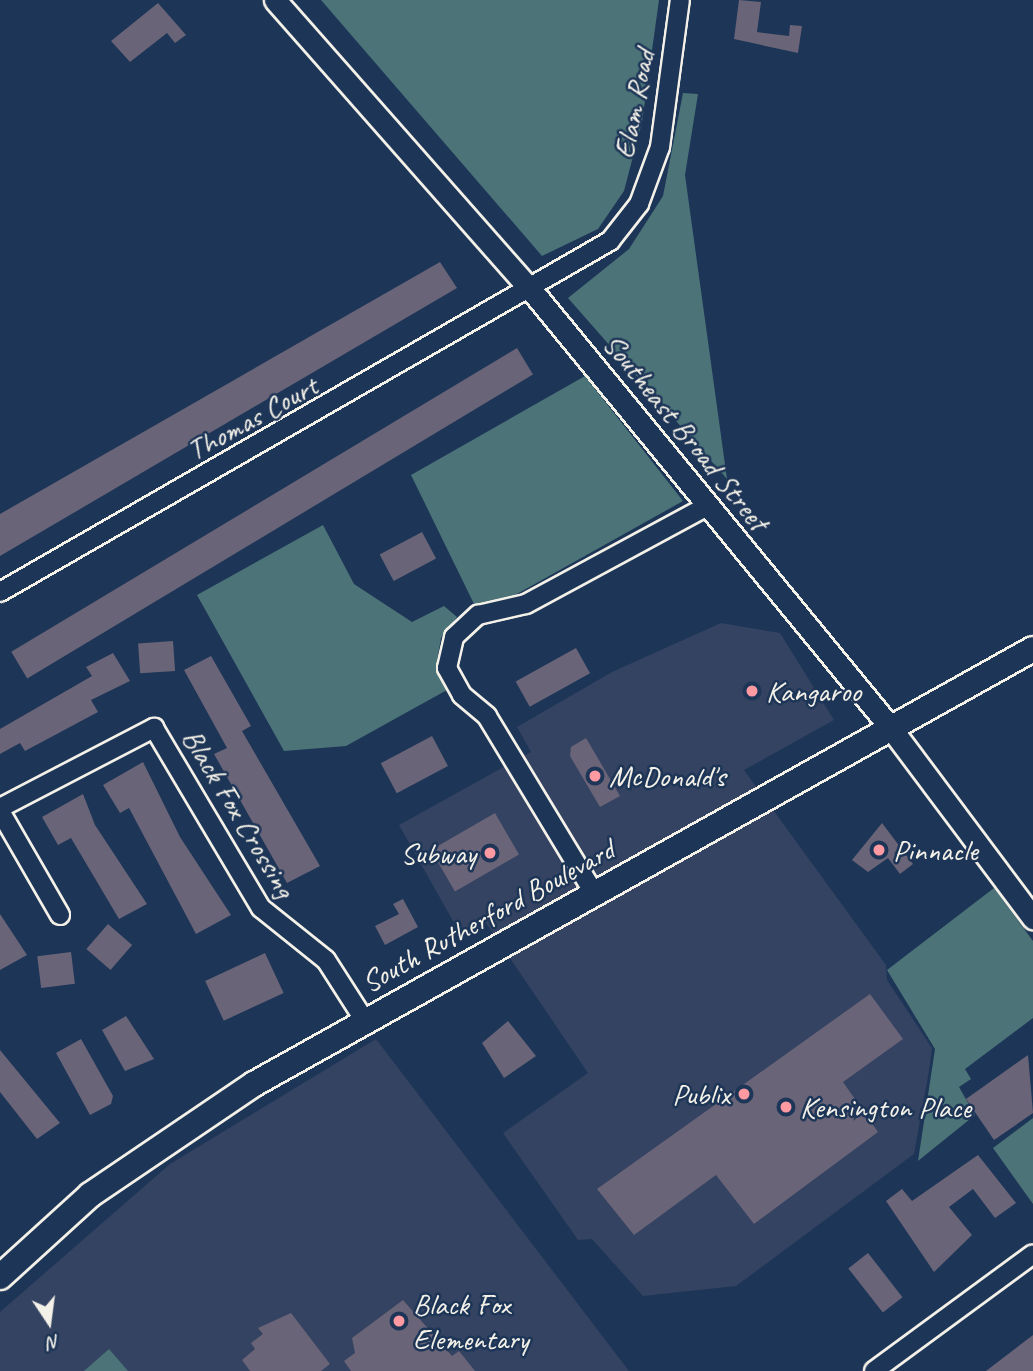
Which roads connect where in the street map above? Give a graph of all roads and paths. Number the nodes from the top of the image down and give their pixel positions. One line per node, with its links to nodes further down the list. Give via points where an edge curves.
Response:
1 (275, 0): 3 (main road, Southeast Broad Street)
2 (680, 0): 3 (street, Elam Road, via 660,147 639,204 610,242)
3 (533, 291): 4 (main road, Southeast Broad Street); 5 (street, Thomas Court)
4 (707, 506): 7 (main road, Southeast Broad Street); 9 (street, via 526,604 478,615 454,637 447,668 462,695 487,716)
5 (0, 593)
6 (1033, 649): 7 (highway, South Rutherford Boulevard)
7 (890, 727): 9 (highway, South Rutherford Boulevard); 11 (main road, Southeast Broad Street)
8 (0, 809): 10 (street, Black Fox Crossing); 12 (street, Black Fox Crossing, via 153,727 261,908 326,960)
9 (594, 893): 12 (highway, South Rutherford Boulevard)
10 (60, 915)
11 (1033, 918)
12 (365, 1021): 14 (highway, South Rutherford Boulevard, via 168,1140 90,1195)
13 (1033, 1254): 15 (street)
14 (0, 1277)
15 (874, 1371)

